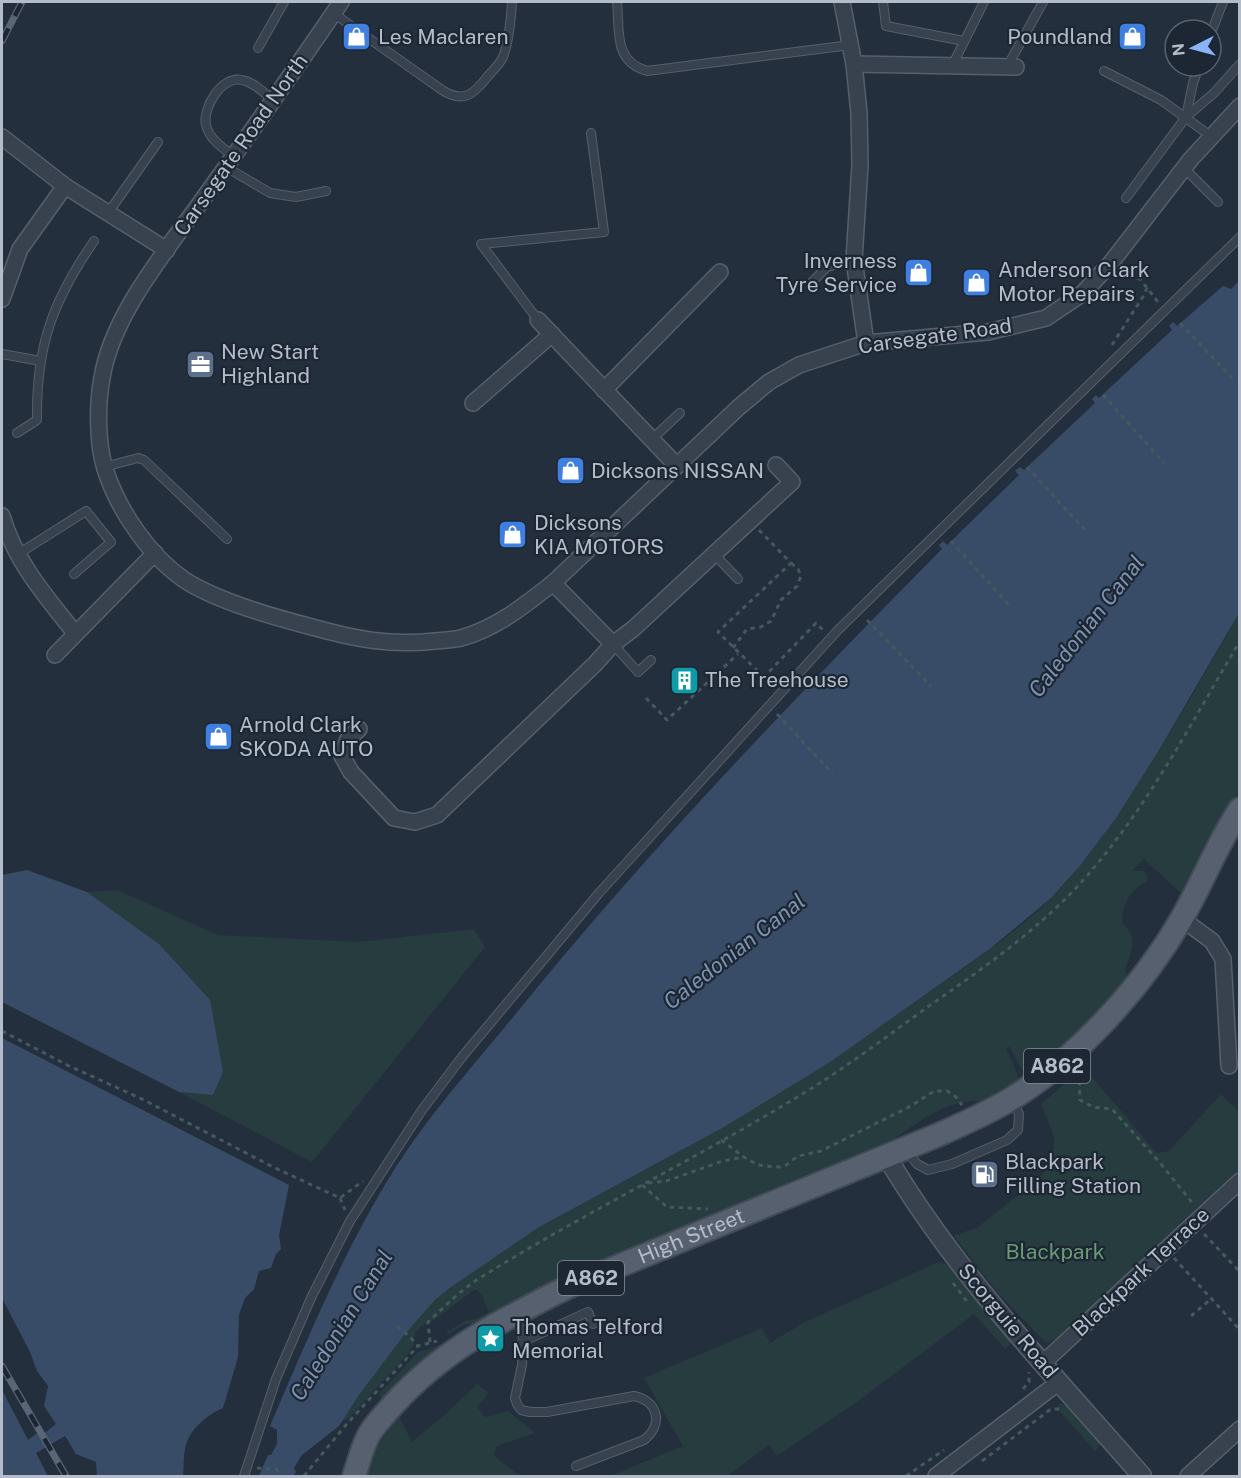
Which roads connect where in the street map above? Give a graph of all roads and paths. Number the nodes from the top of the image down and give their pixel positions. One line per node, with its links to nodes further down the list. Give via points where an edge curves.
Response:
1 (284, 2): 13 (lane)
2 (512, 2): 9 (lane, via 502,59 475,93 462,97 442,90)
3 (617, 2): 12 (lane, via 621,49 635,68 647,71)
4 (842, 2): 12 (street)
5 (883, 2): 11 (lane, via 886,26)
6 (984, 2): 11 (lane)
7 (1043, 2): 17 (lane)
8 (1222, 2): 10 (lane)
9 (337, 8): 20 (street, Carsegate Road North)
10 (1216, 18)
11 (964, 41): 16 (lane)
12 (850, 45): 14 (street)
13 (258, 48)
14 (854, 64): 16 (street); 37 (street, via 860,165)
15 (1239, 64): 22 (lane)
16 (952, 66): 17 (street)
17 (1012, 67)
18 (1104, 71): 22 (lane)
19 (1195, 78): 22 (lane)
20 (273, 100): 27 (street, Carsegate Road North); 27 (lane, via 240,79 231,80 216,95 209,105 206,126)
21 (1239, 106): 25 (street, Carsegate Road)
22 (1186, 117): 25 (lane); 31 (lane)
23 (591, 133): 45 (lane, via 604,232 481,244)
24 (2, 137): 29 (street)
25 (1212, 137): 28 (street, Carsegate Road)
26 (158, 142): 33 (lane)
27 (230, 161): 30 (lane, via 270,193 296,196); 36 (street, Carsegate Road North)
28 (1184, 168): 32 (lane); 38 (street, Carsegate Road)
29 (65, 186): 33 (street); 43 (street, via 20,249)
30 (326, 191)
31 (1126, 198)
32 (1218, 202)
33 (108, 213): 36 (street)
34 (1239, 237): 51 (lane)
35 (93, 241): 50 (lane, via 60,297 45,336)
36 (167, 250): 41 (street, Carsegate Road North)
37 (855, 260): 40 (lane, via 827,267); 48 (street)
38 (1110, 264): 42 (path, via 1124,276 1140,279); 48 (street, Carsegate Road, via 1083,293 1046,318 988,332)
39 (720, 272): 53 (street)
40 (811, 283)
41 (140, 288): 62 (street, Carsegate Road, via 115,335 102,377 99,420)
42 (1147, 288): 44 (path); 51 (path, via 1103,362)
43 (2, 299)
44 (1160, 304)
45 (538, 320): 47 (street)
46 (1180, 323): 52 (path)
47 (552, 334): 53 (street); 55 (street)
48 (866, 343): 61 (street, Carsegate Road, via 799,366 769,382)
49 (2, 354): 50 (lane)
50 (41, 361): 57 (lane, via 37,420)
51 (1102, 372): 127 (lane, via 838,630 779,693 598,893 462,1057 422,1110 350,1221 276,1379)
52 (1232, 378)
53 (604, 390): 58 (street)
54 (1103, 395): 59 (path)
55 (473, 403)
56 (680, 412): 58 (lane)
57 (17, 434)
58 (652, 440): 61 (street)
59 (1164, 463)
60 (776, 465): 65 (street, via 792,482)
61 (677, 466): 75 (street, Carsegate Road)
62 (104, 467): 67 (lane, via 138,458 144,460); 69 (street, Carsegate Road, via 131,522)
63 (1027, 467): 66 (path)
64 (2, 516): 70 (street)
65 (750, 520): 71 (street); 72 (path)
66 (1086, 531)
67 (227, 539)
68 (951, 541): 76 (path)
69 (155, 553): 75 (street, Carsegate Road, via 186,580 226,599 277,618 355,639 392,644 460,638 495,624); 78 (street)
70 (18, 554): 73 (lane, via 86,511 111,542); 78 (street, via 33,580)
71 (714, 554): 74 (lane); 81 (street)
72 (791, 563): 82 (path, via 801,576 797,586 785,594 771,621 747,629); 82 (path, via 718,632)
73 (74, 574)
74 (738, 579)
75 (553, 583): 81 (street)
76 (1011, 606)
77 (867, 620): 86 (path)
78 (75, 633): 84 (street)
79 (816, 638): 83 (path, via 823,630 816,623 764,679)
80 (1239, 641): 98 (path, via 1116,842 1050,914 1010,949 883,1039 800,1096)
81 (613, 644): 85 (lane, via 638,672); 89 (street, via 438,815 415,822 394,819 351,772 342,756 348,739)
82 (733, 648): 83 (path)
83 (738, 654): 87 (path, via 667,720)
84 (55, 655)
85 (651, 660)
86 (931, 686)
87 (646, 698)
88 (776, 714): 90 (path)
89 (359, 729)
90 (833, 774)
91 (1239, 809): 92 (main road, A862)
92 (1182, 919): 94 (main road, A862, via 1125,997); 95 (street, via 1212,941 1223,959)
93 (2, 1031): 101 (path, via 340,1198)
94 (1077, 1047): 96 (main road, A862); 105 (path, via 1080,1100 1092,1107 1112,1109 1161,1164)
95 (1228, 1066)
96 (1012, 1098): 97 (main road, A862); 99 (lane, via 1019,1114 1018,1131 1007,1140 928,1170)
97 (970, 1121): 99 (main road, A862); 100 (path, via 956,1097 947,1091 934,1091 911,1107 821,1151 798,1156 786,1165 763,1166)
98 (722, 1140): 100 (path); 103 (path)
99 (896, 1153): 106 (main road, High Street / A862); 119 (street, Scorguie Road, via 907,1192)
100 (744, 1157): 103 (path, via 666,1181)
101 (365, 1179)
102 (1239, 1181): 105 (street, Blackpark Terrace)
103 (647, 1182): 104 (path)
104 (642, 1185): 106 (path, via 667,1207 711,1210); 117 (path, via 475,1281 428,1322)
105 (1199, 1220): 107 (street, Blackpark Terrace); 108 (path)
106 (720, 1224): 112 (main road, High Street / A862)
107 (1166, 1249): 110 (path); 119 (street, Blackpark Terrace)
108 (1239, 1272)
109 (951, 1280): 111 (path)
110 (1211, 1299): 113 (path); 116 (path)
111 (976, 1309)
112 (512, 1314): 118 (lane, via 521,1330); 131 (main road, High Street / A862, via 471,1338 407,1389 370,1433)
113 (1191, 1316)
114 (593, 1324): 118 (lane, via 588,1312)
115 (397, 1326): 130 (path, via 417,1347)
116 (1239, 1330)
117 (430, 1342)
118 (522, 1342): 126 (lane, via 515,1398 521,1410 547,1412 634,1396 650,1403 657,1419 653,1433 644,1440)
119 (1034, 1364): 120 (street, Scorguie Road); 121 (path, via 1029,1382)
120 (1059, 1382): 133 (street); 134 (street, Scorguie Road)
121 (1017, 1394)
122 (1065, 1412): 125 (path, via 1051,1409)
123 (1239, 1429): 135 (street)
124 (949, 1446): 132 (path)
125 (980, 1463)
126 (576, 1466)
127 (249, 1468): 128 (lane); 129 (path, via 276,1469)
128 (244, 1476)
129 (282, 1476)
130 (304, 1476)
131 (354, 1476)
132 (906, 1476)
133 (936, 1476)
134 (1142, 1476)
135 (1188, 1476)

